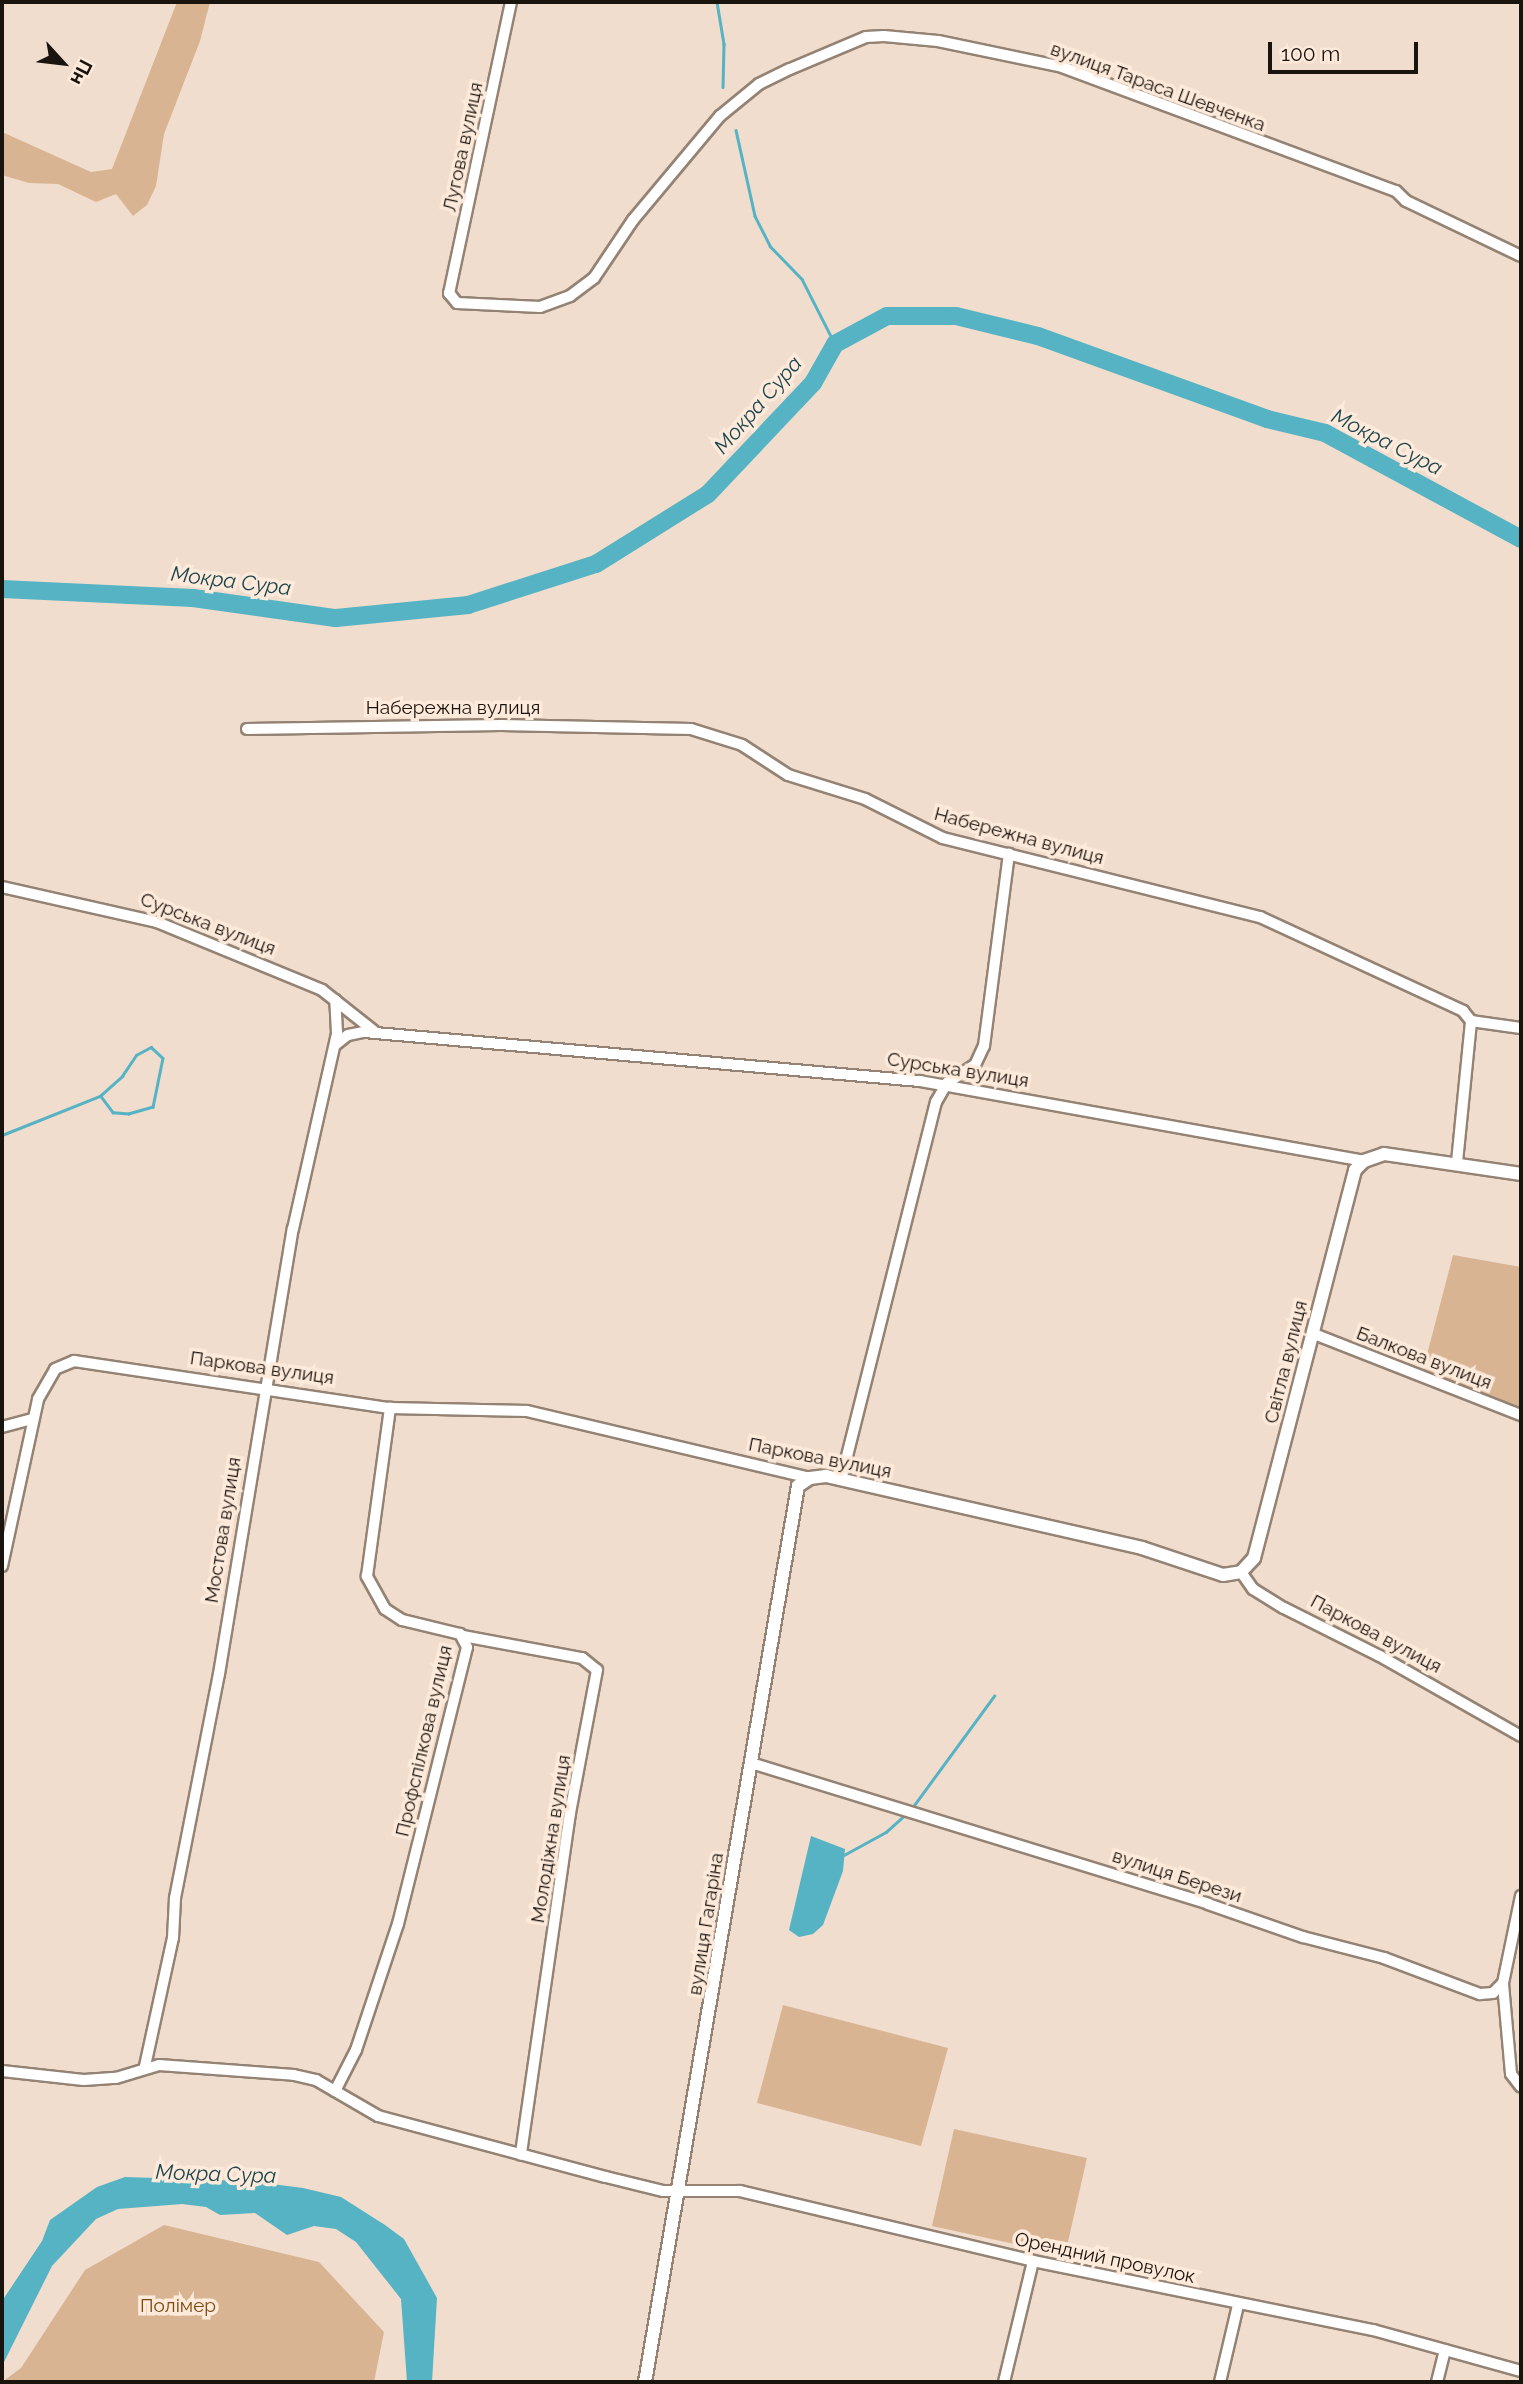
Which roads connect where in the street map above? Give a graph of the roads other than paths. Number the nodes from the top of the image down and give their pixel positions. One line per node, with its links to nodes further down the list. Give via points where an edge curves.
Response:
1 (511, 2): 3 (street, Лугова вулиця)
2 (1521, 256): 3 (street, вулиця Тараса Шевченка, via 1406,201 1396,191 1062,67 950,43 884,36 866,37 759,84 720,116 633,220 594,278 570,296 541,307 507,308)
3 (451, 298)
4 (247, 729): 5 (street, Набережна вулиця, via 500,725 691,729 741,744 788,775 865,799 943,838)
5 (1009, 854): 8 (street, Набережна вулиця, via 1260,917 1463,1011); 12 (street, via 984,1046 975,1065)
6 (2, 887): 7 (street, Сурська вулиця, via 157,922 298,978)
7 (335, 1000): 10 (street, Сурська вулиця, via 363,1027); 11 (street, Мостова вулиця, via 339,1020)
8 (1471, 1021): 9 (street, Набережна вулиця); 14 (street)
9 (1521, 1028)
10 (383, 1035): 11 (street, Сурська вулиця, via 348,1035); 12 (street, Сурська вулиця)
11 (332, 1052): 17 (street, Мостова вулиця)
12 (945, 1086): 13 (street, Сурська вулиця); 23 (street, via 936,1102)
13 (1364, 1161): 14 (street, Сурська вулиця, via 1384,1154); 16 (street, Світла вулиця, via 1349,1182)
14 (1457, 1162): 15 (street, Сурська вулиця)
15 (1521, 1174)
16 (1314, 1334): 19 (street, Балкова вулиця); 25 (street, Світла вулиця, via 1254,1559)
17 (264, 1388): 18 (street, Паркова вулиця); 20 (street, Паркова вулиця, via 84,1361 64,1363 46,1380); 31 (street, Мостова вулиця, via 219,1674 176,1898 173,1938)
18 (390, 1408): 22 (street, Паркова вулиця, via 527,1411); 26 (street, Профспілкова вулиця, via 367,1576 385,1609 402,1620)
19 (1521, 1415)
20 (32, 1419): 21 (street); 24 (street)
21 (2, 1427)
22 (810, 1478): 23 (street, Паркова вулиця); 28 (street, вулиця Гагаріна, via 794,1496)
23 (841, 1480): 25 (street, Паркова вулиця, via 1142,1548 1223,1575)
24 (2, 1566)
25 (1241, 1572): 27 (street, Паркова вулиця, via 1253,1589 1284,1608)
26 (463, 1636): 34 (street, Профспілкова вулиця, via 467,1651 398,1924 356,2050); 35 (street, Молодіжна вулиця, via 582,1658 597,1670 570,1814)
27 (1521, 1736)
28 (751, 1763): 30 (street, вулиця Берези, via 1303,1937 1384,1958 1480,1994 1493,1993); 36 (street, вулиця Гагаріна)
29 (1521, 1896): 30 (street)
30 (1503, 1983): 33 (street, via 1511,2074)
31 (145, 2066): 32 (street, via 99,2081); 34 (street, via 294,2075)
32 (2, 2071)
33 (1521, 2087)
34 (335, 2091): 35 (street, via 378,2116)
35 (521, 2155): 36 (street)
36 (679, 2192): 37 (street, Орендний провулок, via 691,2188 740,2191); 41 (street, вулиця Гагаріна)
37 (1033, 2261): 38 (street, Орендний провулок); 42 (street)
38 (1238, 2305): 39 (street, Орендний провулок, via 1247,2302); 43 (street)
39 (1445, 2350): 40 (street, Орендний провулок); 44 (street)
40 (1521, 2371)
41 (645, 2382)
42 (1004, 2382)
43 (1220, 2382)
44 (1437, 2382)

